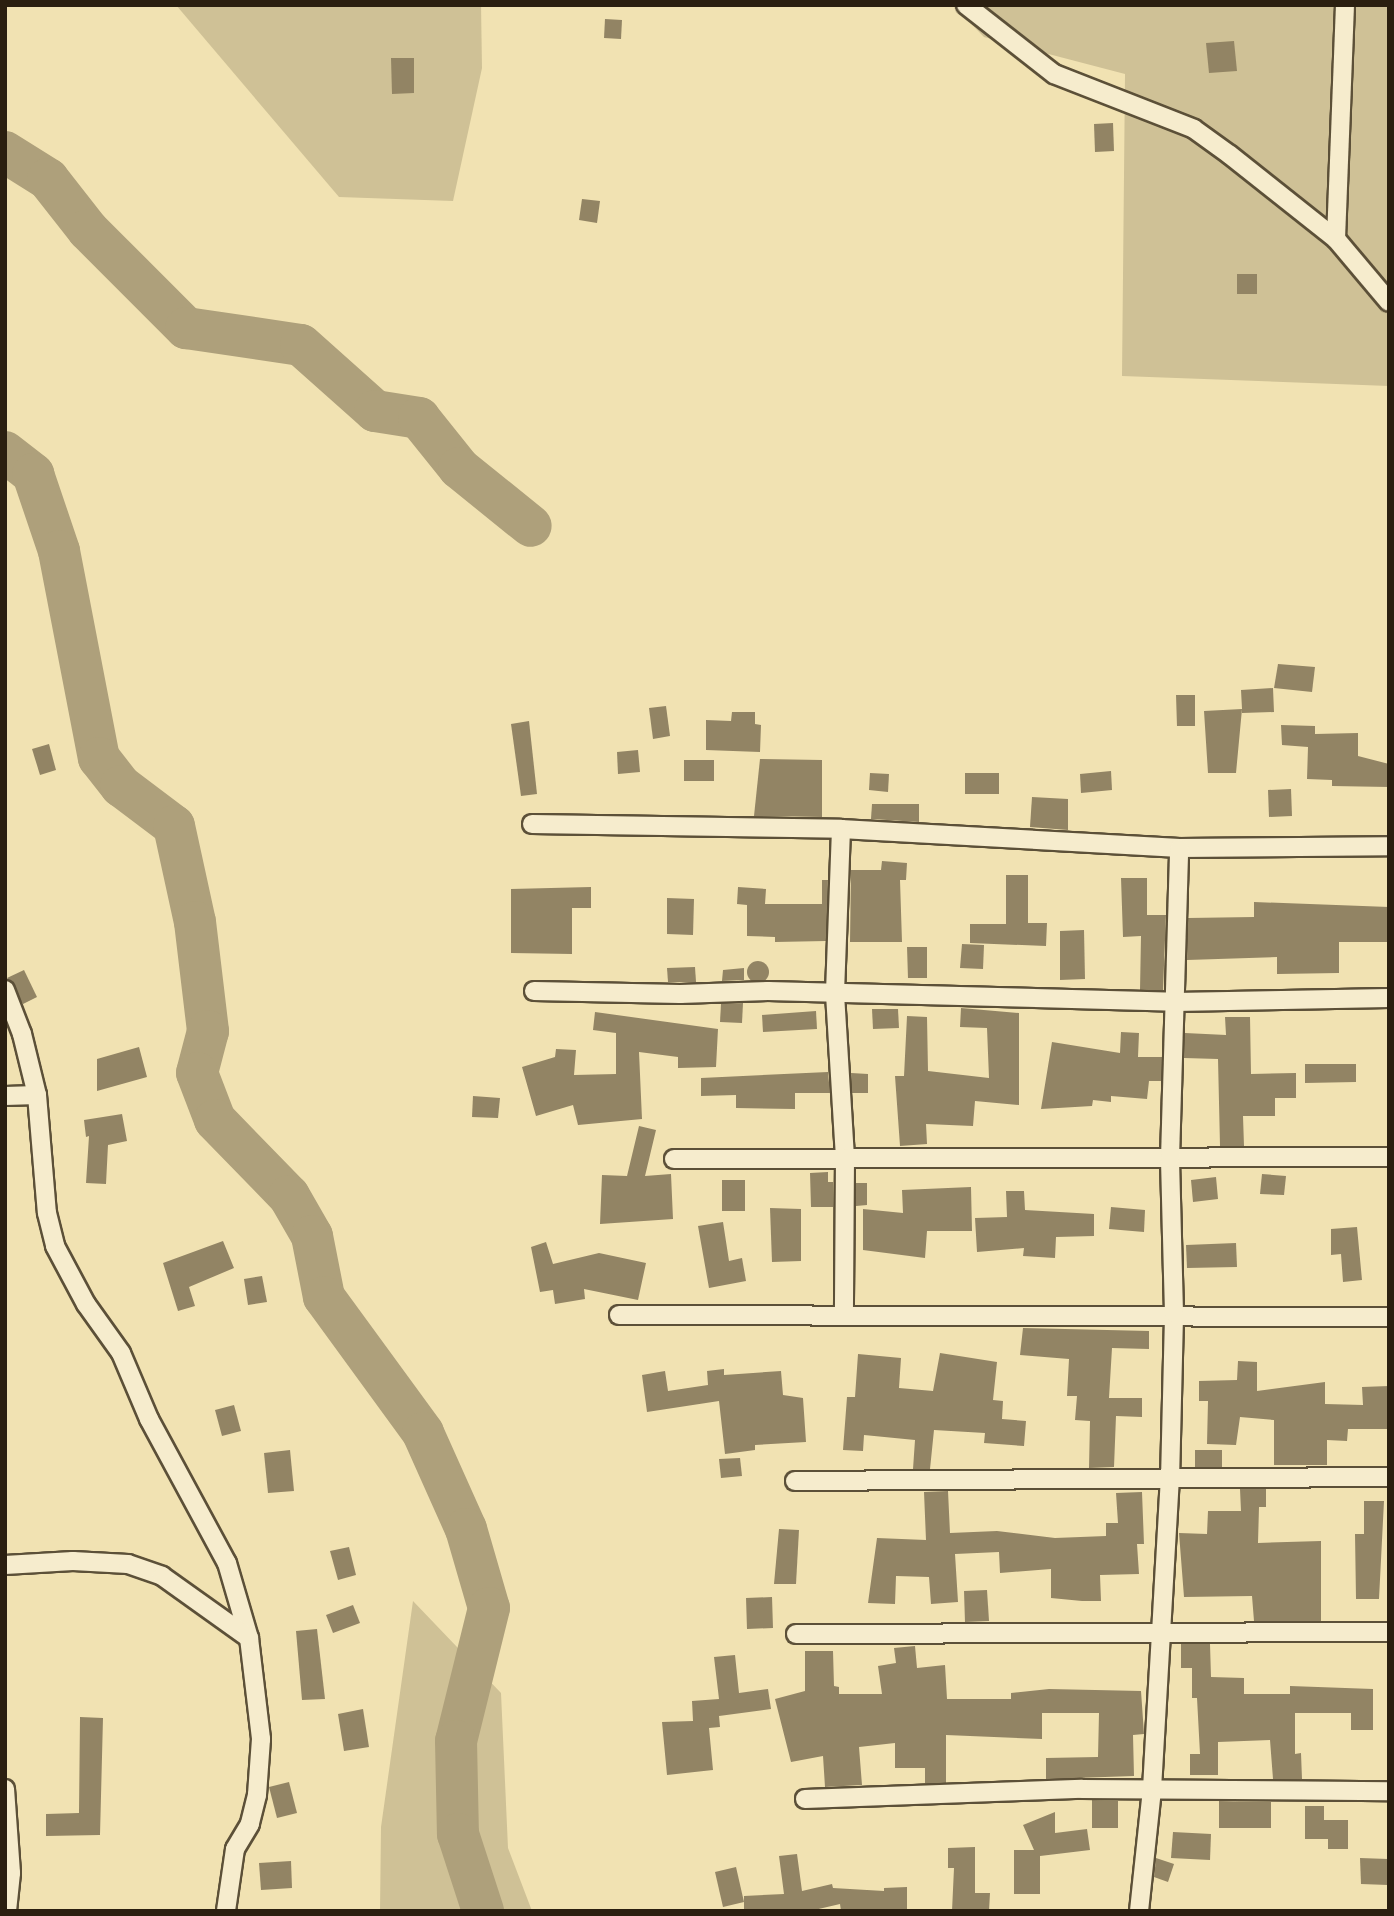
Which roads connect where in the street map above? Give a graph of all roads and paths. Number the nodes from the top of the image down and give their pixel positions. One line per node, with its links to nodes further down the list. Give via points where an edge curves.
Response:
1 (965, 5): 3 (street, via 1054,74 1194,129)
2 (1345, 5): 3 (street)
3 (1336, 239): 4 (street)
4 (1389, 302)
5 (532, 824): 6 (street)
6 (841, 829): 8 (street); 11 (street)
7 (1389, 846): 8 (street)
8 (1179, 848): 13 (street)
9 (5, 990): 14 (street)
10 (534, 991): 11 (street)
11 (835, 994): 13 (street); 17 (street)
12 (1389, 998): 13 (street)
13 (1175, 1002): 18 (street)
14 (37, 1095): 15 (street); 31 (street, via 47,1213 55,1246 86,1304 121,1353 149,1419 227,1563)
15 (5, 1096)
16 (1389, 1157): 18 (street)
17 (845, 1158): 18 (street); 19 (street); 21 (street)
18 (1170, 1158): 20 (street)
19 (674, 1159)
20 (1174, 1313): 21 (street); 23 (street); 25 (street)
21 (844, 1314): 22 (street)
22 (618, 1315)
23 (1389, 1317)
24 (1389, 1477): 25 (street)
25 (1170, 1480): 26 (street); 28 (street)
26 (795, 1481)
27 (5, 1565): 31 (street, via 128,1564 162,1576)
28 (1159, 1632): 29 (street); 30 (street); 33 (street)
29 (1389, 1632)
30 (796, 1634)
31 (248, 1638): 37 (street, via 261,1740 257,1796 250,1825 235,1849)
32 (5, 1789): 36 (street, via 11,1873)
33 (1152, 1789): 34 (street); 35 (street, via 905,1792); 38 (street)
34 (1389, 1791)
35 (805, 1799)
36 (7, 1911)
37 (226, 1911)
38 (1139, 1911)

